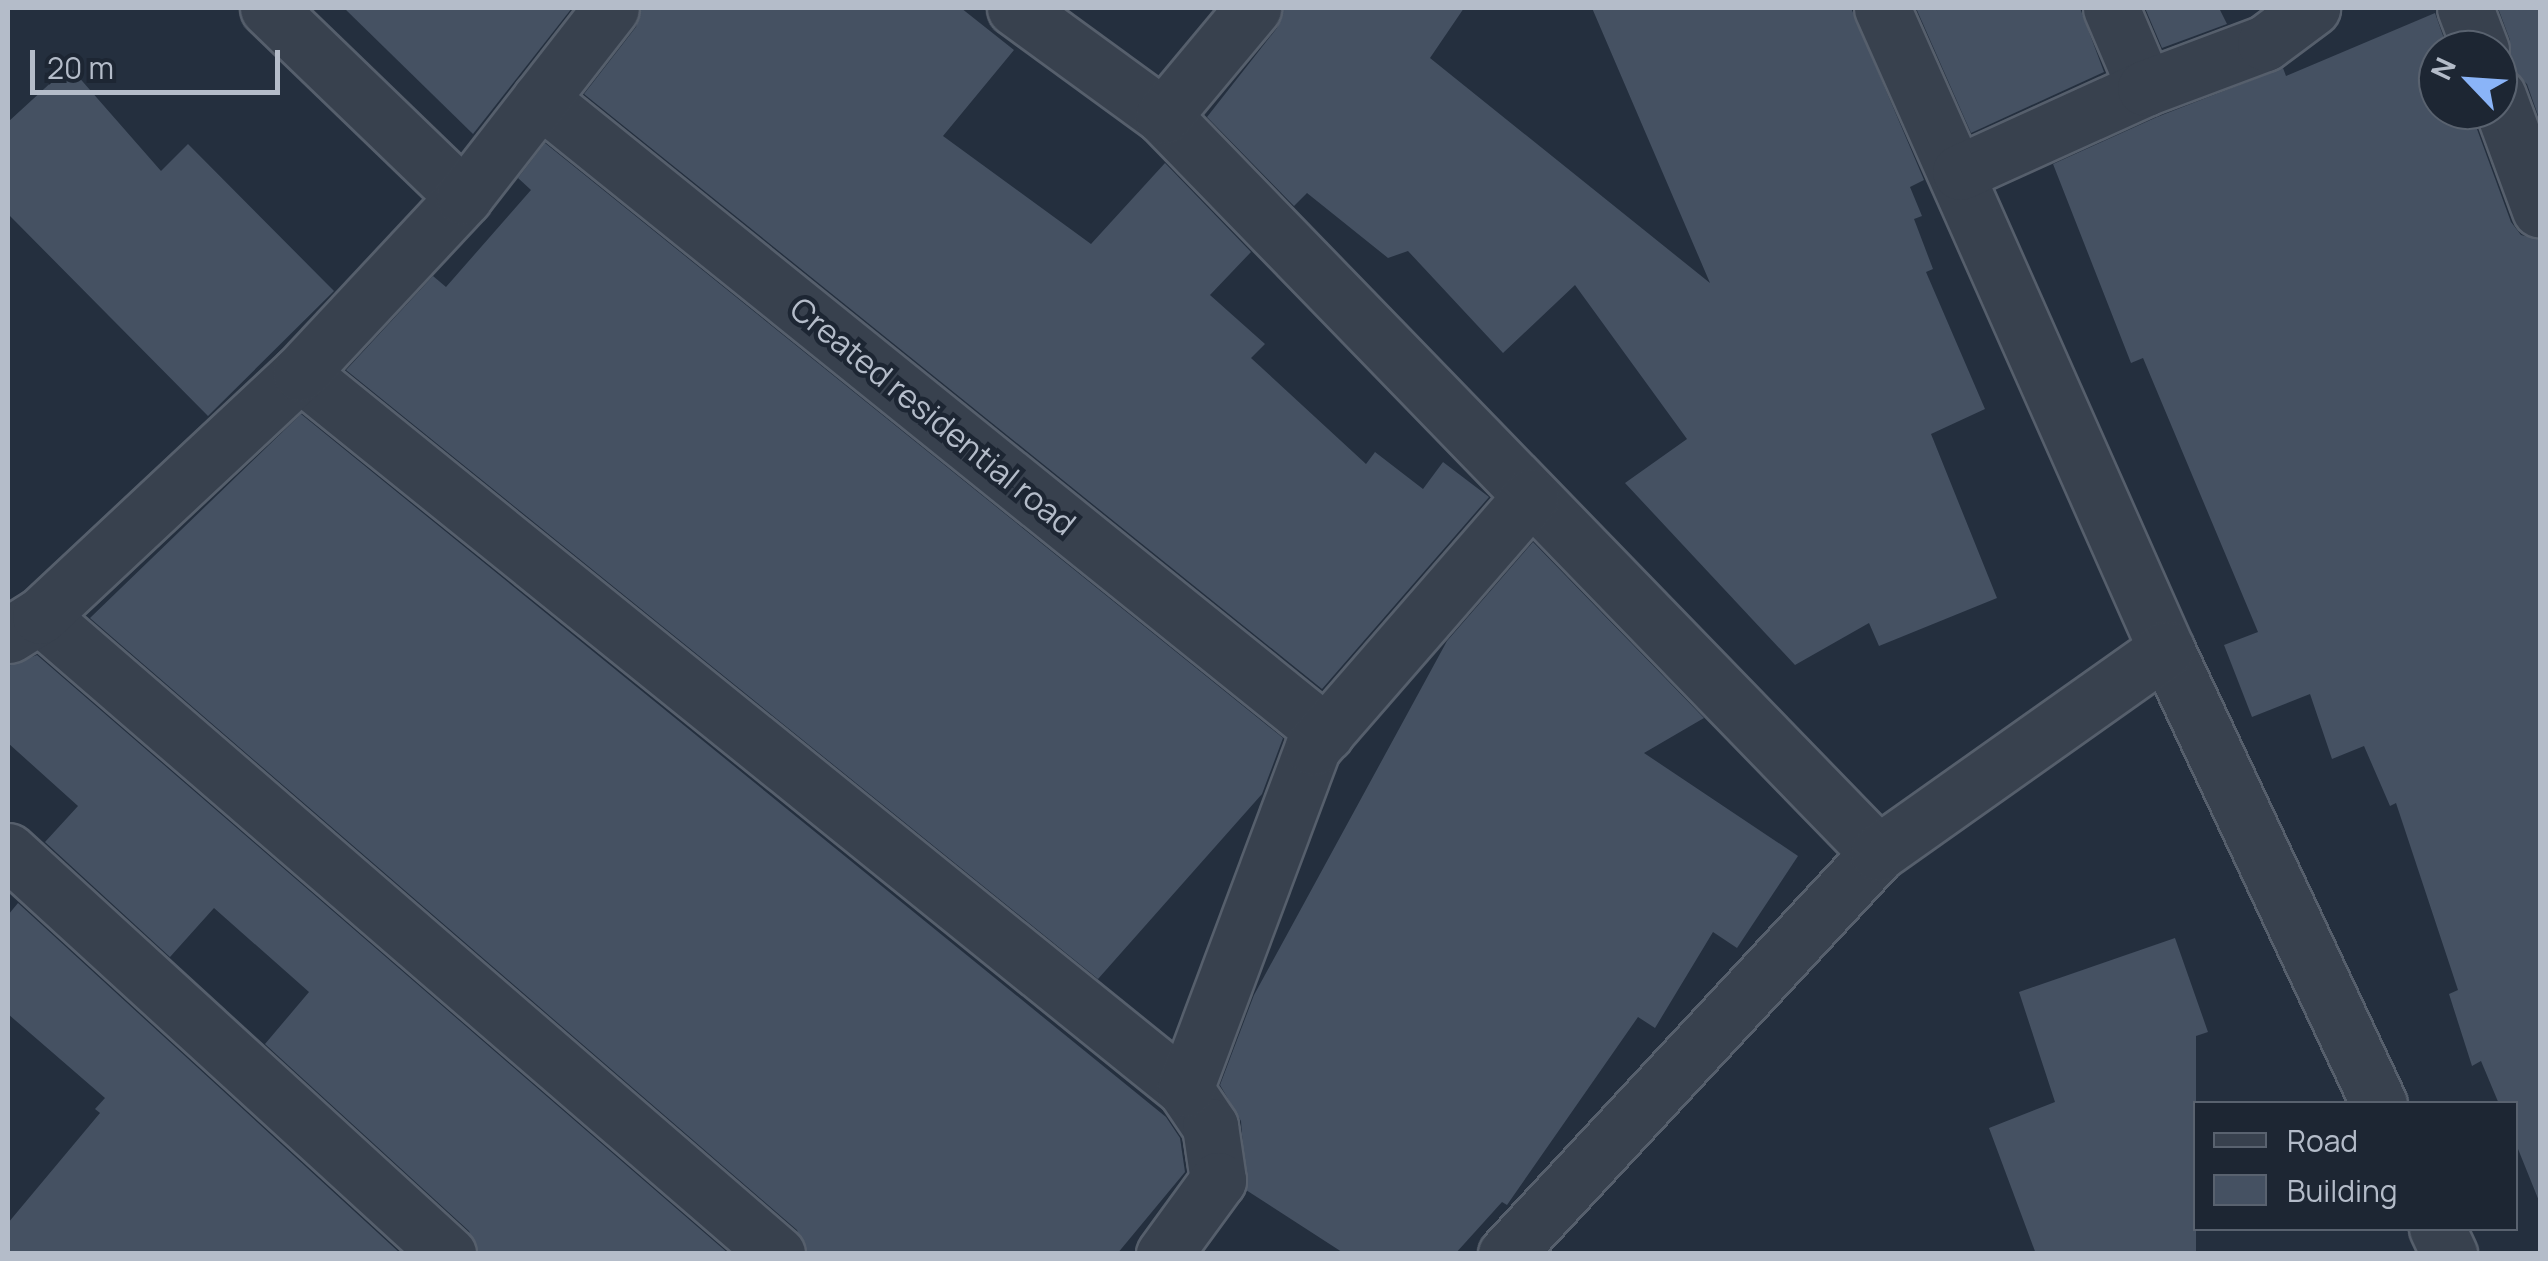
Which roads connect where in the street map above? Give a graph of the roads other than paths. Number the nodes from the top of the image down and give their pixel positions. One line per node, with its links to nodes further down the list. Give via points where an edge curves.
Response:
1 (268, 8): 13 (street)
2 (611, 8): 9 (street)
3 (1015, 8): 10 (street)
4 (1253, 8): 10 (street)
5 (1882, 8): 12 (street)
6 (2111, 8): 8 (street)
7 (2312, 8): 8 (street, via 2265,43)
8 (2145, 88): 12 (street)
9 (540, 99): 13 (street); 19 (street, Created residential road)
10 (1163, 116): 16 (street)
11 (2511, 130): 14 (street)
12 (1960, 172): 18 (street)
13 (464, 197): 15 (street)
14 (2540, 210)
15 (300, 372): 17 (street); 22 (street)
16 (1531, 496): 19 (street); 21 (street)
17 (24, 626): 26 (street)
18 (2166, 649): 21 (street); 23 (street)
19 (1326, 733): 22 (street, via 1314,748)
20 (8, 851): 25 (street)
21 (1878, 853): 28 (street)
22 (1185, 1088): 27 (street, via 1210,1126 1218,1180)
23 (2377, 1101)
24 (2438, 1231): 29 (street)
25 (448, 1254)
26 (778, 1254)
27 (1164, 1254)
28 (1506, 1254)
29 (2449, 1254)

